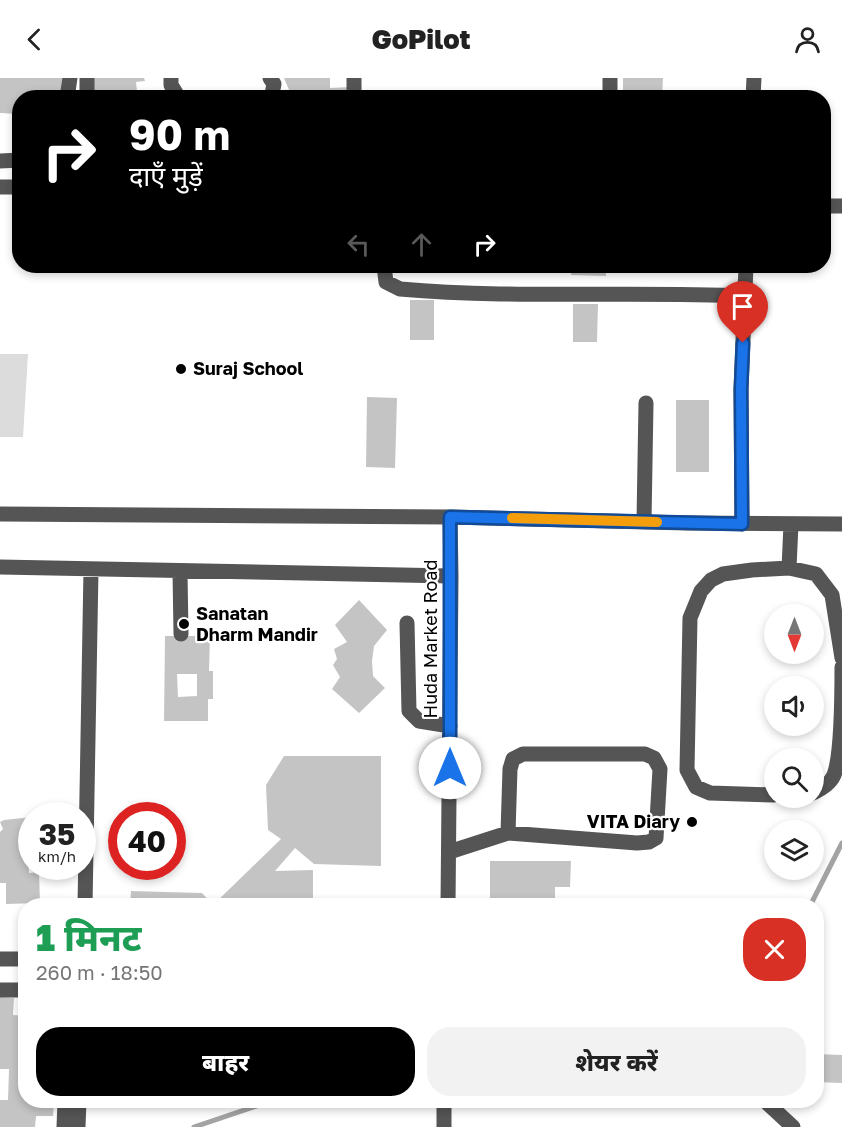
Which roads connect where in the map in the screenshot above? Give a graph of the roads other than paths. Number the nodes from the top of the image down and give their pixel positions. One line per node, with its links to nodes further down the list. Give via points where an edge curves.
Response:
1 (385, 273): 3 (street, via 386,282 400,289)
2 (746, 273): 3 (street)
3 (745, 296): 8 (street)
4 (646, 403): 7 (street)
5 (0, 514): 6 (street)
6 (450, 517): 7 (street); 15 (street, Huda Market Road)
7 (644, 521): 8 (street)
8 (742, 524): 9 (street)
9 (790, 524): 10 (street); 12 (street)
10 (842, 524)
11 (0, 567): 13 (street)
12 (789, 568): 18 (street, via 816,574 832,595); 22 (street, via 723,574 711,580 701,591 690,618 687,770 696,787 710,793)
13 (91, 570): 14 (street); 25 (street)
14 (180, 572): 15 (street); 17 (street)
15 (451, 576): 20 (street, Huda Market Road)
16 (407, 623): 20 (street, via 409,711 419,721)
17 (181, 634)
18 (842, 658)
19 (842, 667): 21 (street, via 840,759 834,776)
20 (450, 726): 24 (street, Huda Market Road)
21 (824, 788)
22 (764, 795)
23 (508, 833): 23 (street, via 649,842 656,838 660,768 654,758 645,754 523,754 513,759 510,768); 24 (street)
24 (449, 852): 26 (street, Huda Market Road)
25 (85, 898)
26 (448, 898)
27 (0, 959): 28 (street)
28 (18, 959)
29 (0, 990): 30 (street)
30 (18, 990)
31 (65, 1108): 35 (street)
32 (79, 1108): 36 (street)
33 (444, 1108): 37 (street)
34 (773, 1108): 38 (street)
35 (64, 1127)
36 (78, 1127)
37 (444, 1127)
38 (793, 1127)

